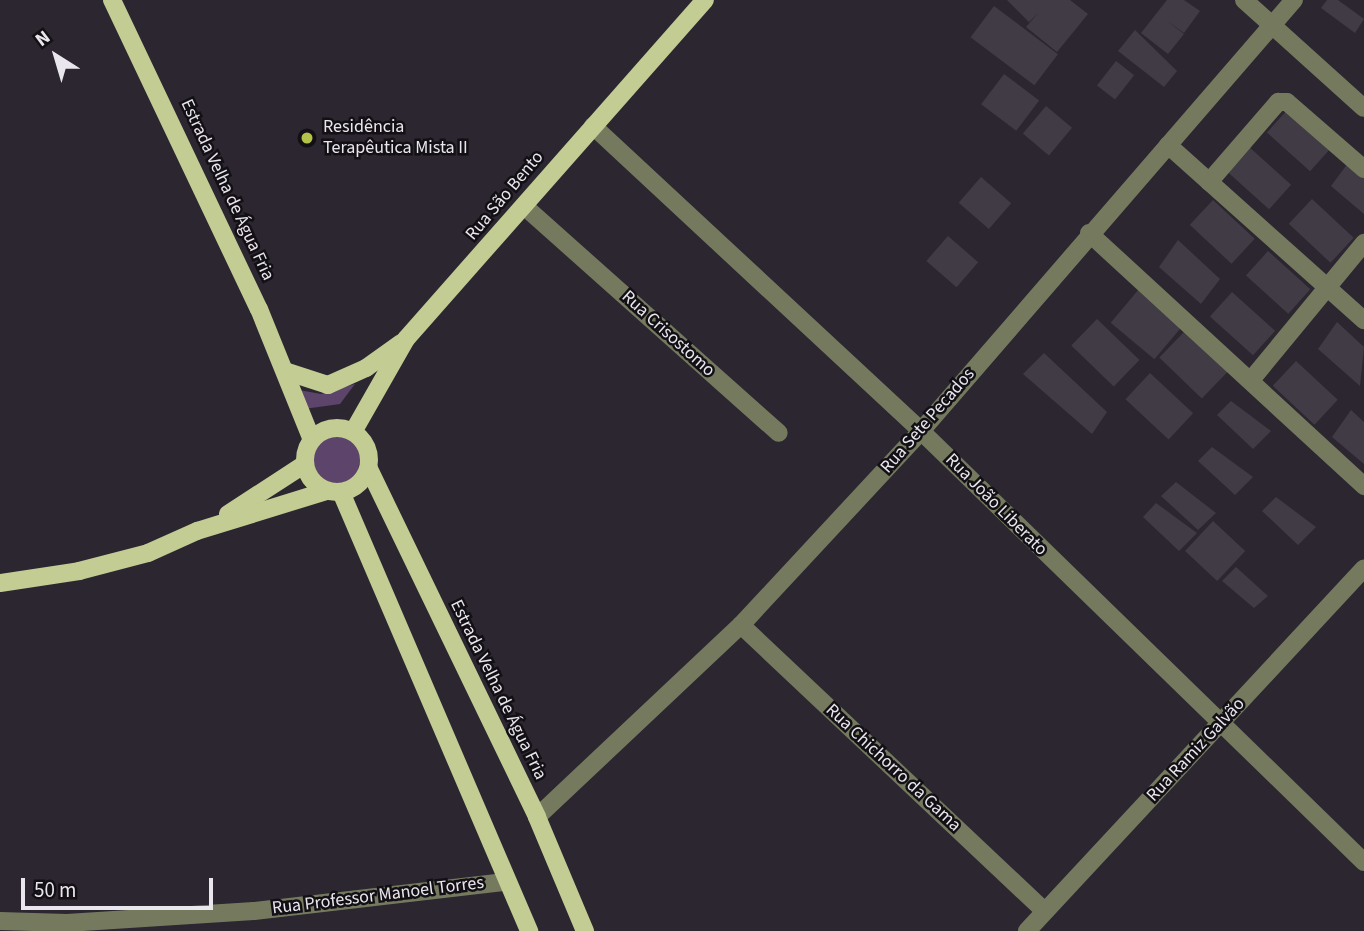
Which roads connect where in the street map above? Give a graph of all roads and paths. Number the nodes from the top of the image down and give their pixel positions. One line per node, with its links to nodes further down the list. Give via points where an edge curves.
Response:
1 (112, 0): 17 (main road, Estrada Velha de Água Fria)
2 (705, 0): 7 (main road, Rua São Bento)
3 (1244, 0): 5 (street)
4 (1294, 0): 5 (street, Rua Sete Pecados)
5 (1271, 26): 6 (street); 8 (street, Rua Sete Pecados)
6 (1364, 108)
7 (593, 126): 11 (main road, Rua São Bento); 19 (street, Rua João Liberato)
8 (1168, 145): 10 (street); 12 (street, Rua Sete Pecados)
9 (1364, 169): 10 (street, via 1287,103 1278,102)
10 (1209, 181): 14 (street)
11 (524, 206): 16 (main road, Rua São Bento); 21 (street, Rua Crisostomo)
12 (1089, 233): 18 (street); 19 (street, Rua Sete Pecados)
13 (1364, 243): 14 (street)
14 (1327, 287): 15 (street); 18 (street)
15 (1364, 320)
16 (406, 339): 17 (main road, via 366,368 328,385); 20 (main road, Rua São Bento)
17 (288, 372): 22 (main road, Estrada Velha de Água Fria)
18 (1251, 380): 25 (street)
19 (921, 431): 30 (street, Rua Sete Pecados); 31 (street, Rua João Liberato)
20 (353, 432): 22 (main road, via 324,431); 24 (main road, via 364,441)
21 (779, 433)
22 (312, 440): 23 (main road)
23 (305, 464): 26 (main road, via 312,480); 27 (main road)
24 (369, 469): 26 (main road, via 358,485); 32 (main road, Estrada Velha de Água Fria)
25 (1364, 486)
26 (334, 491): 27 (main road); 34 (main road, via 432,697)
27 (197, 531): 29 (main road, via 148,552 91,568)
28 (1364, 568): 31 (street, Rua Ramiz Galvão)
29 (0, 583)
30 (741, 625): 32 (street, Rua Sete Pecados); 35 (street, Rua Chichorro da Gama)
31 (1220, 725): 33 (street, Rua João Liberato); 35 (street, Rua Ramiz Galvão)
32 (537, 817): 38 (main road, Estrada Velha de Água Fria)
33 (1364, 862)
34 (505, 882): 36 (street, Rua Professor Manoel Torres, via 254,911 67,923); 37 (main road)
35 (1045, 911): 39 (street, Rua Ramiz Galvão)
36 (0, 921)
37 (529, 931)
38 (585, 931)
39 (1027, 931)

